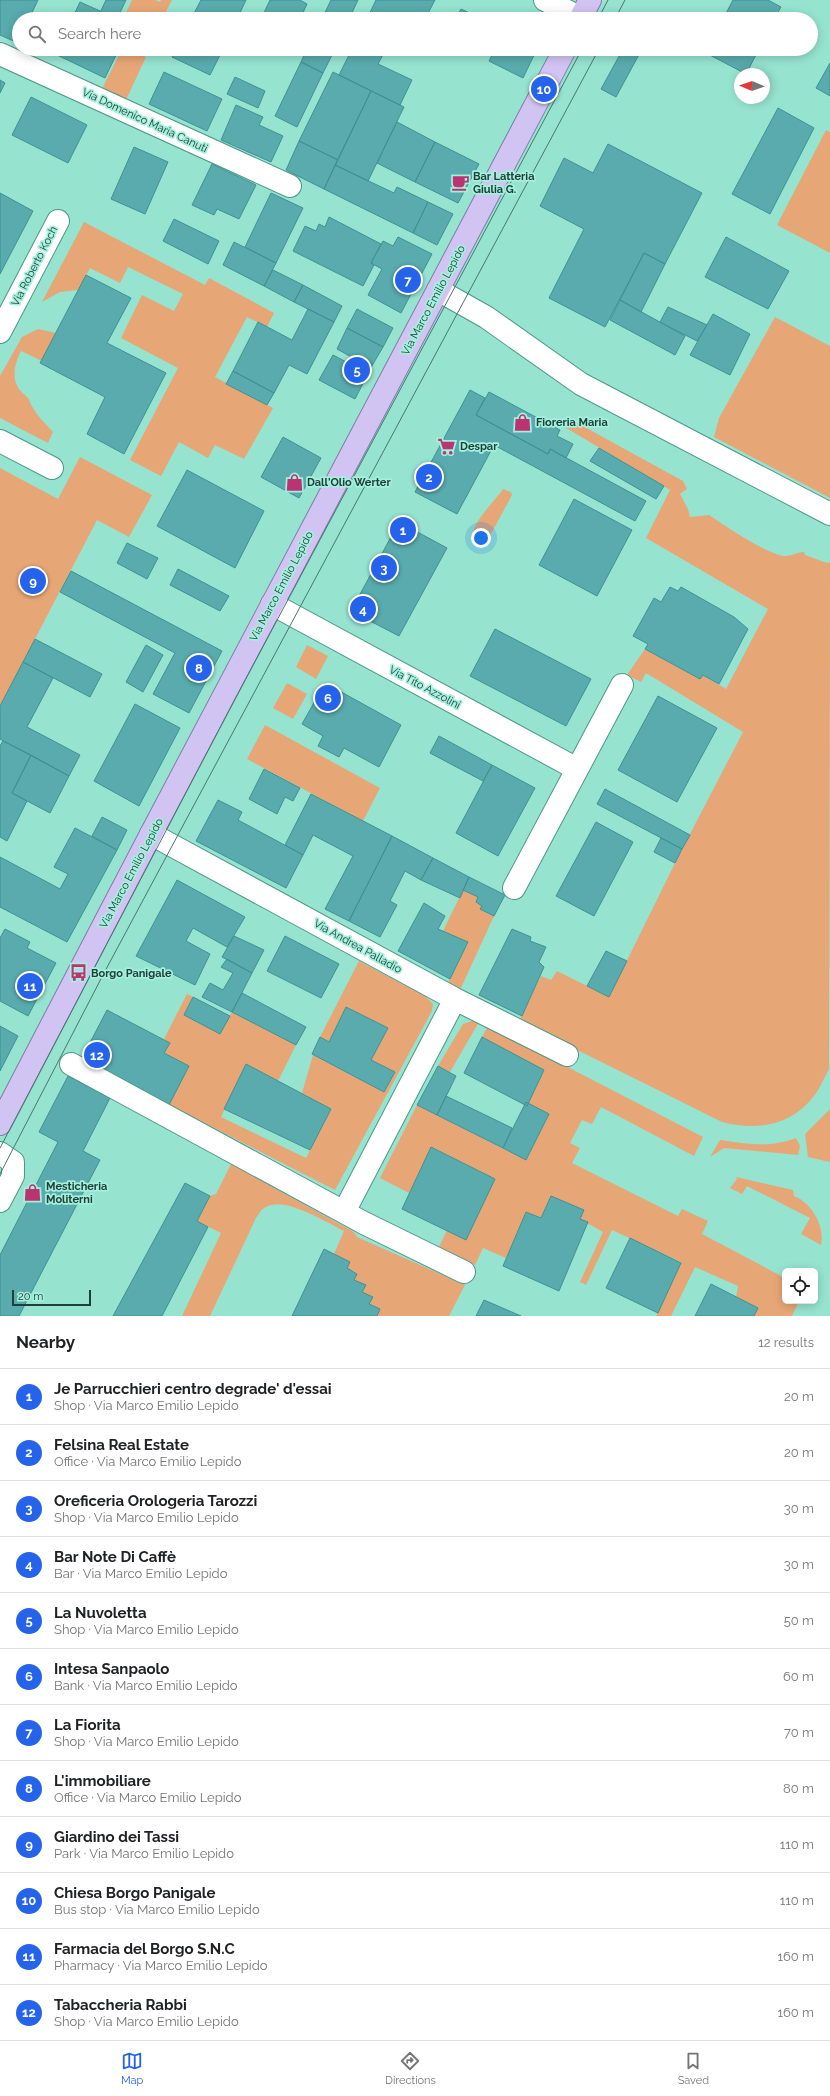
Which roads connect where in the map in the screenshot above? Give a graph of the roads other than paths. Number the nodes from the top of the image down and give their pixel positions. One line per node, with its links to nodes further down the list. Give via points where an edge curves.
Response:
1 (545, 0): 2 (street)
2 (584, 12)
3 (0, 54): 5 (street, Via Domenico Maria Canuti)
4 (561, 56): 7 (main road, Via Marco Emilio Lepido)
5 (290, 186)
6 (58, 221): 8 (street, Via Roberto Koch)
7 (438, 290): 11 (street, via 486,317 580,384); 12 (main road, Via Marco Emilio Lepido)
8 (0, 332)
9 (0, 441): 10 (street)
10 (52, 468)
11 (830, 514)
12 (272, 604): 14 (street, Via Tito Azzolini); 15 (main road, Via Marco Emilio Lepido)
13 (622, 685): 14 (street)
14 (577, 770): 16 (street)
15 (151, 834): 17 (street, Via Andrea Palladio); 20 (main road, Via Marco Emilio Lepido)
16 (514, 888)
17 (455, 999): 18 (street, Via Andrea Palladio); 23 (street)
18 (567, 1054)
19 (71, 1064): 23 (street)
20 (0, 1124)
21 (0, 1153): 22 (street, via 13,1162 14,1171)
22 (0, 1201)
23 (344, 1212): 24 (street)
24 (464, 1272)

